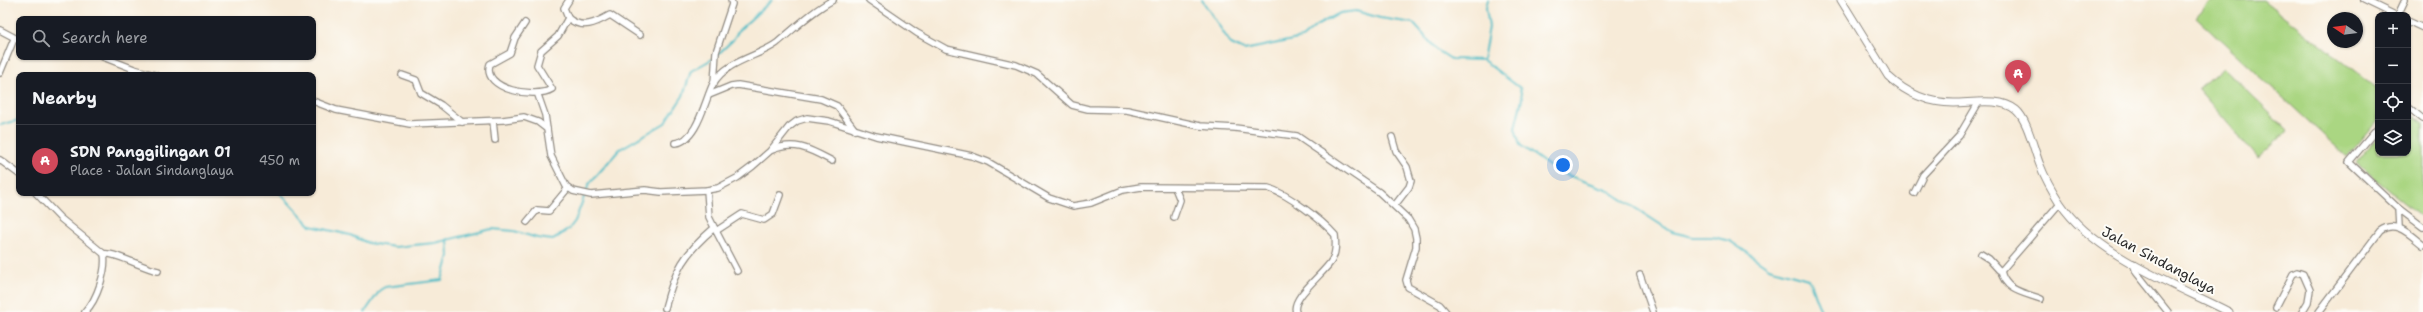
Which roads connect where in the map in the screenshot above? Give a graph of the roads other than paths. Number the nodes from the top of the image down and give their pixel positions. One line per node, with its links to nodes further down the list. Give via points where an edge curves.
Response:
1 (570, 0): 10 (street, via 564,8)
2 (833, 0): 22 (street, via 796,25 775,44 730,68)
3 (869, 0): 48 (street, via 917,33 946,49 1016,65 1037,74 1072,105 1088,109 1127,110 1200,126 1297,136 1322,151)
4 (1841, 0): 26 (street, Jalan Sindanglaya, via 1888,76 1898,86 1912,94 1937,101)
5 (2364, 0): 8 (street)
6 (2406, 0): 9 (street)
7 (732, 1): 22 (street, via 716,52)
8 (2388, 12)
9 (2400, 12)
10 (568, 18): 15 (street, via 587,25 610,15); 23 (street, via 558,36 540,54 537,68 553,87)
11 (2411, 22): 13 (street)
12 (525, 23): 23 (street, via 515,38 510,53 490,64 489,70 491,79 503,87)
13 (2423, 28)
14 (0, 30): 16 (street)
15 (640, 35)
16 (16, 39)
17 (16, 42): 20 (street)
18 (112, 60): 19 (street)
19 (144, 72)
20 (0, 73)
21 (402, 75): 30 (street, via 416,80 421,93)
22 (714, 84): 24 (street)
23 (538, 95): 31 (street, via 545,114)
24 (709, 95): 32 (street, via 731,86 738,86 822,98 837,106); 36 (street, via 707,105 689,136)
25 (316, 102): 30 (street, via 336,110 410,124)
26 (1980, 102): 44 (street, via 1959,136 1923,175); 47 (street, Jalan Sindanglaya, via 1990,102 2016,110 2022,118 2041,167)
27 (2411, 110): 28 (street)
28 (2423, 119)
29 (494, 121): 30 (street); 31 (street, via 524,117 538,122); 35 (street)
30 (462, 122)
31 (546, 129): 41 (street, via 551,156)
32 (856, 130): 37 (street, via 829,121 807,118 797,121 789,128); 42 (street, via 977,158 1049,198 1073,206 1141,186)
33 (2375, 132): 49 (street, via 2349,162)
34 (1392, 137): 48 (street, via 1411,181)
35 (495, 140)
36 (675, 143)
37 (770, 151): 39 (street, via 784,144 792,145 813,151); 43 (street, via 737,178 718,188)
38 (0, 160): 40 (street)
39 (832, 161)
40 (16, 172)
41 (568, 188): 43 (street, via 591,195 645,190); 51 (street, via 549,211 538,210)
42 (1175, 188): 50 (street, via 1180,200); 67 (street, via 1268,188 1285,196 1335,235 1333,259 1296,302)
43 (707, 190): 54 (street, via 709,217)
44 (1914, 192)
45 (780, 195): 54 (street, via 773,214 764,220 742,214)
46 (39, 196): 56 (street, via 60,218)
47 (2060, 203): 58 (street, Jalan Sindanglaya, via 2092,239); 61 (street)
48 (1395, 205): 68 (street, via 1408,219 1416,238 1416,247 1406,280 1408,287 1440,305)
49 (2398, 208): 52 (street); 53 (street)
50 (1174, 217)
51 (527, 222)
52 (2399, 227): 55 (street); 73 (street, via 2385,227 2380,231)
53 (2423, 227)
54 (715, 230): 60 (street); 65 (street, via 697,242 675,272)
55 (2423, 245)
56 (104, 254): 59 (street, via 115,255 142,268); 66 (street, via 101,278)
57 (1981, 254): 61 (street, via 1989,258)
58 (2133, 263): 70 (street, via 2136,272); 71 (street, Jalan Sindanglaya)
59 (158, 271)
60 (737, 271)
61 (2001, 271): 63 (street, via 2005,281 2018,292)
62 (1640, 275): 69 (street)
63 (2041, 299)
64 (2276, 307): 72 (street, via 2294,274 2298,272 2304,274 2310,290 2308,302)
65 (665, 308)
66 (85, 312)
67 (1296, 312)
68 (1446, 312)
69 (1653, 312)
70 (2168, 312)
71 (2229, 312)
72 (2302, 312)
73 (2319, 312)

